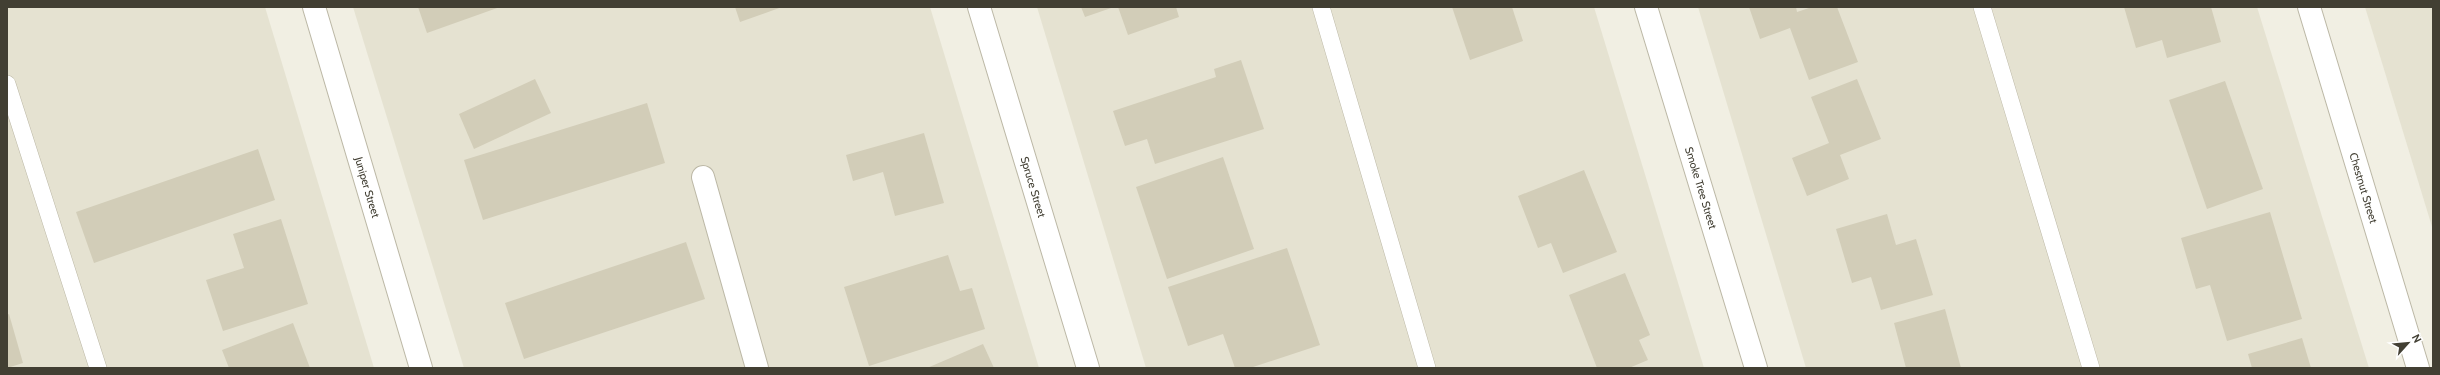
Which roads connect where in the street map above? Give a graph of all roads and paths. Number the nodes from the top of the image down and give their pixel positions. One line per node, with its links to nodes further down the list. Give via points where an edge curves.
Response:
1 (314, 7): 10 (street, Juniper Street)
2 (979, 7): 12 (street, Spruce Street)
3 (1321, 7): 13 (lane)
4 (1646, 7): 14 (street, Smoke Tree Street)
5 (1982, 7): 15 (lane)
6 (2309, 7): 16 (street, Chestnut Street)
7 (7, 84): 9 (lane)
8 (703, 177): 11 (street)
9 (98, 368)
10 (421, 368)
11 (757, 368)
12 (1088, 368)
13 (1427, 368)
14 (1756, 368)
15 (2092, 368)
16 (2418, 368)

